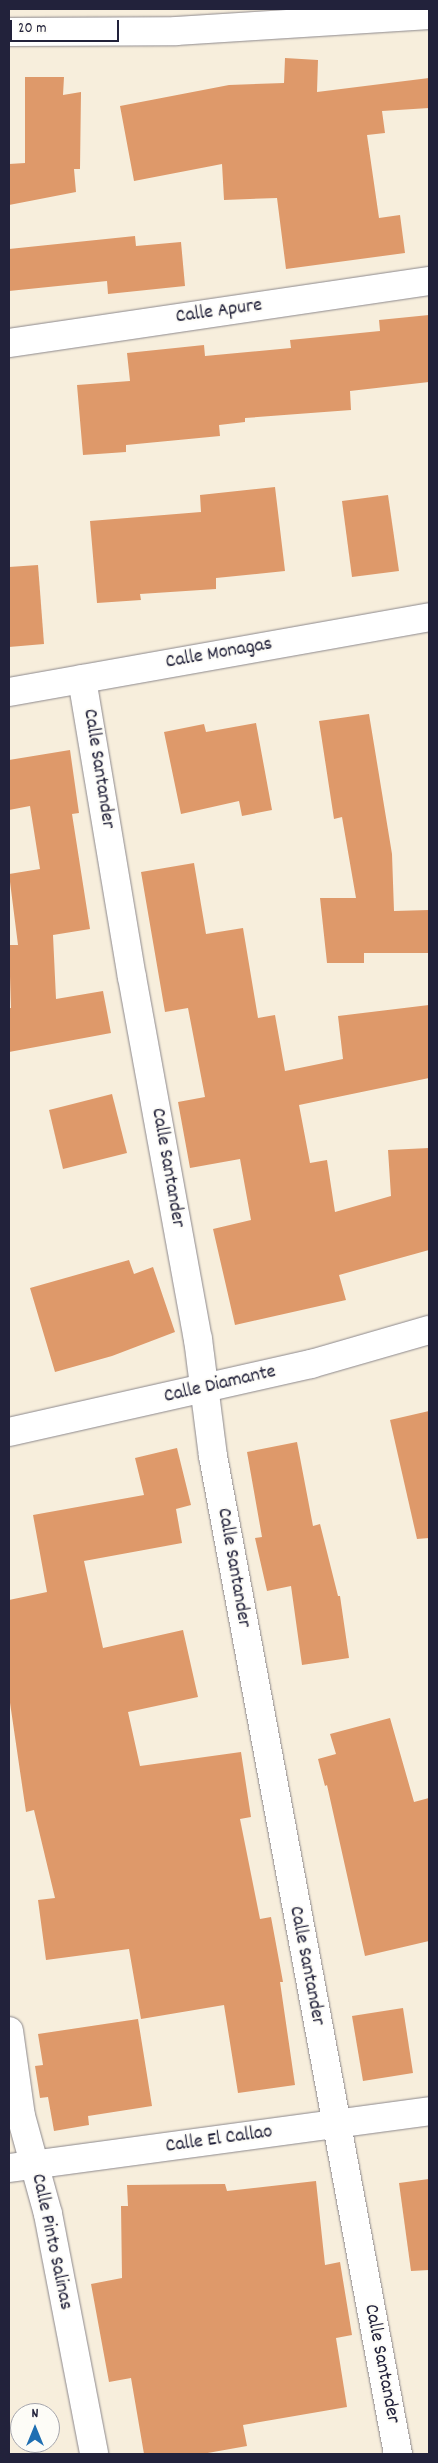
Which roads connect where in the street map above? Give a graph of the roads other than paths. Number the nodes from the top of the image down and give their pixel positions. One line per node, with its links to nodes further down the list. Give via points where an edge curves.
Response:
1 (429, 15): 2 (street, via 176,31)
2 (9, 32)
3 (429, 281): 4 (street, Calle Apure)
4 (9, 343)
5 (429, 617): 6 (street, Calle Monagas)
6 (82, 679): 7 (street, Calle Monagas); 9 (street, Calle Santander)
7 (9, 692)
8 (429, 1330): 9 (street, Calle Diamante, via 311,1364)
9 (205, 1388): 10 (street, Calle Diamante); 13 (street, Calle Santander, via 213,1456)
10 (9, 1432)
11 (9, 2031): 14 (street, Calle Pinto Salinas, via 21,2116)
12 (429, 2111): 13 (street, Calle El Callao)
13 (336, 2124): 14 (street, Calle El Callao); 16 (street, Calle Santander)
14 (22, 2166): 15 (street, Calle Pinto Salinas, via 48,2214)
15 (94, 2454)
16 (398, 2454)

